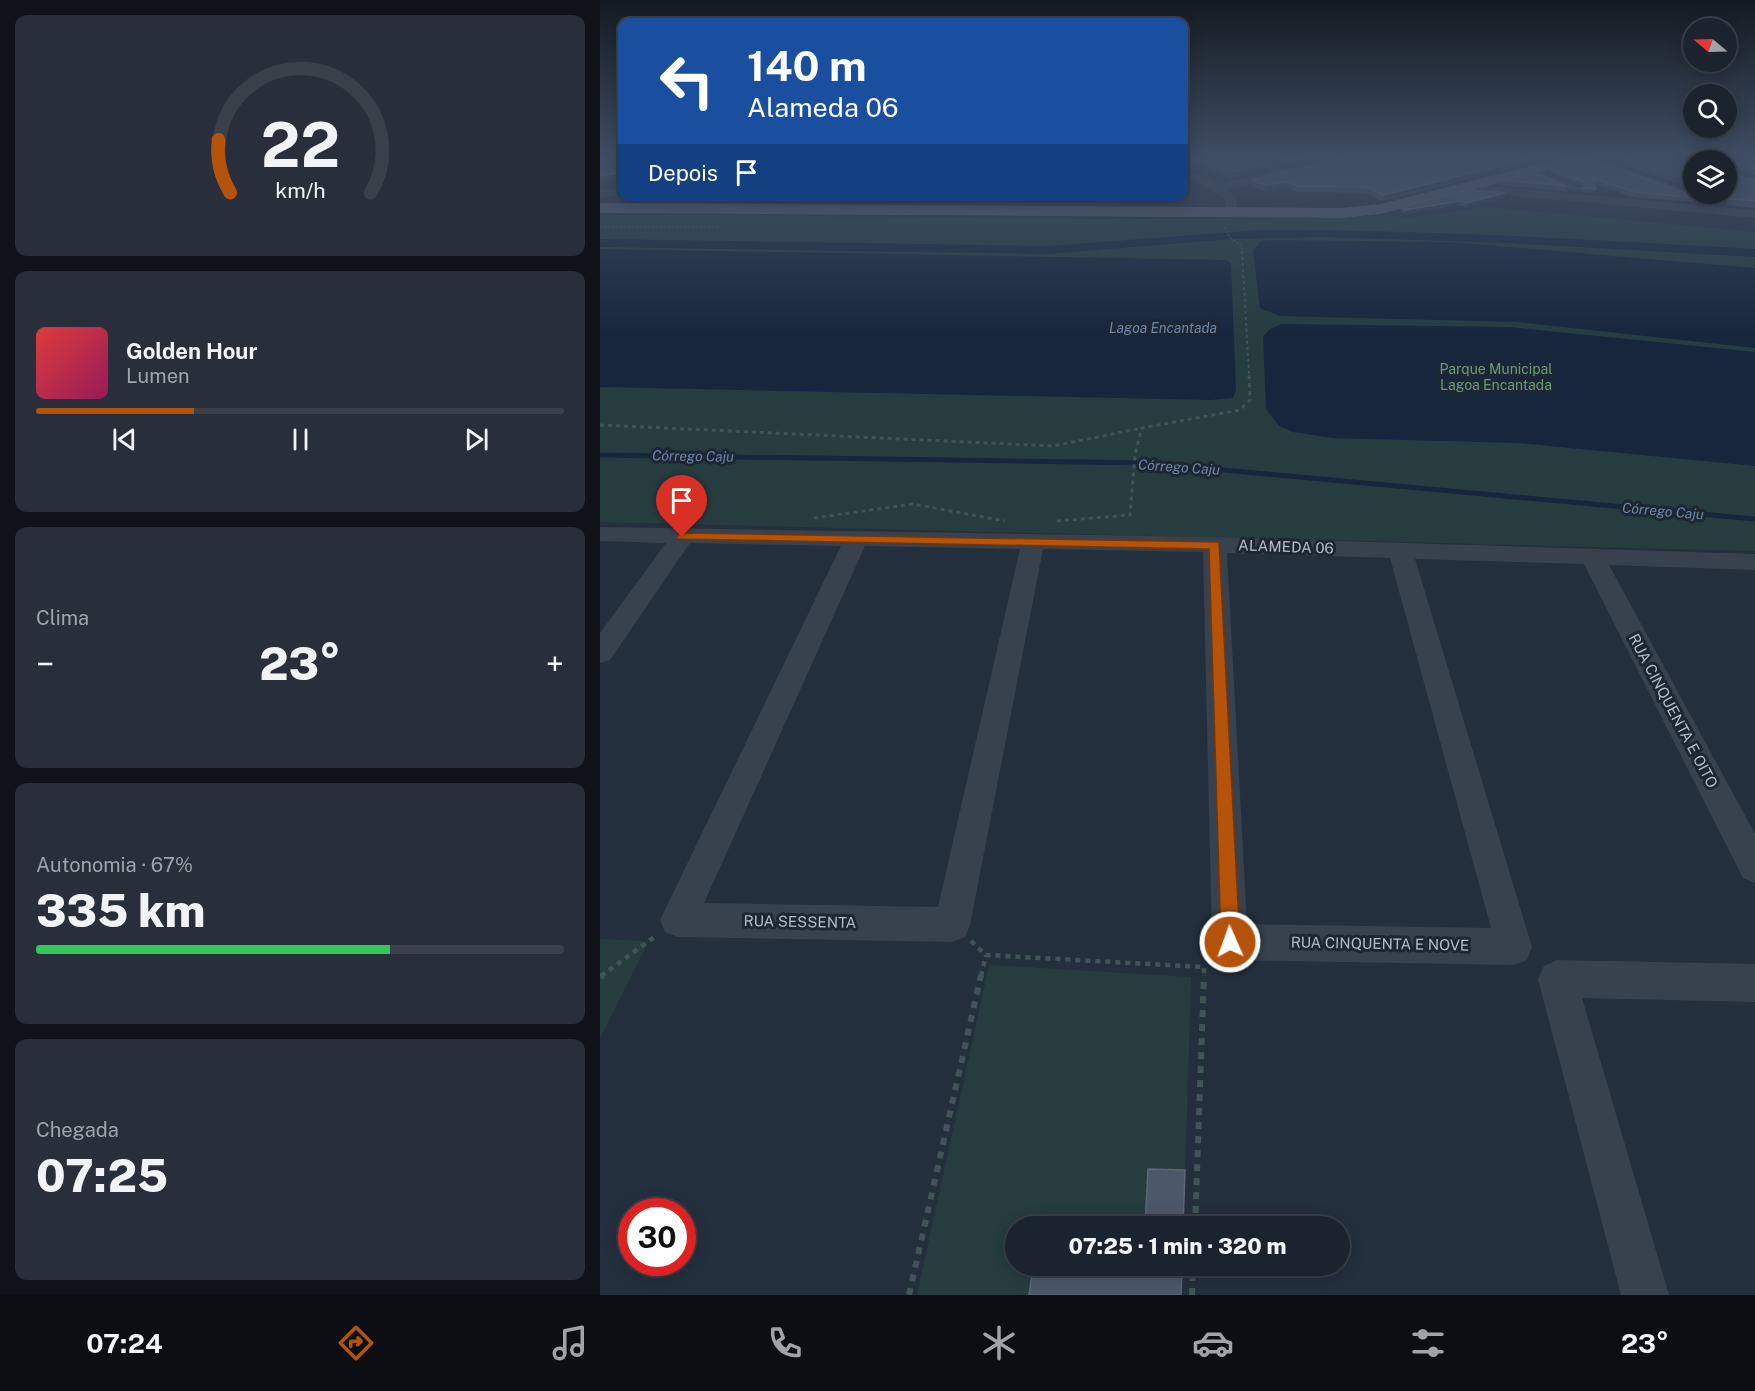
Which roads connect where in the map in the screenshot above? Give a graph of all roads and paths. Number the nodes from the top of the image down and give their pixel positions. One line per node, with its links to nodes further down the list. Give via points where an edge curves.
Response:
1 (1227, 232): 3 (path, via 1242,246 1250,400 1240,410)
2 (600, 425): 3 (path, via 1053,446)
3 (1142, 428): 5 (path, via 1135,454 1130,515)
4 (803, 519): 6 (path, via 913,504)
5 (1056, 521)
6 (1022, 532): 9 (street, ALAMEDA 06); 9 (street, RUA SESSENTA, via 952,925 678,920); 10 (street, ALAMEDA 06)
7 (600, 534): 8 (street, ALAMEDA 06)
8 (682, 537): 9 (street, ALAMEDA 06); 14 (street)
9 (857, 538)
10 (1215, 545): 11 (street, ALAMEDA 06); 11 (street, RUA CINQUENTA E NOVE, via 1230,942 1514,947)
11 (1400, 550): 12 (street, ALAMEDA 06)
12 (1591, 555): 13 (street, ALAMEDA 06); 15 (street, RUA CINQUENTA E OITO)
13 (1755, 562)
14 (600, 653)
15 (1755, 867)
16 (649, 941): 17 (path)
17 (600, 977)
18 (1755, 983): 23 (street, via 1557,979)
19 (1195, 1216): 21 (path, via 1204,967 986,955)
20 (1193, 1276): 22 (path)
21 (909, 1295)
22 (1192, 1295)
23 (1646, 1295)

